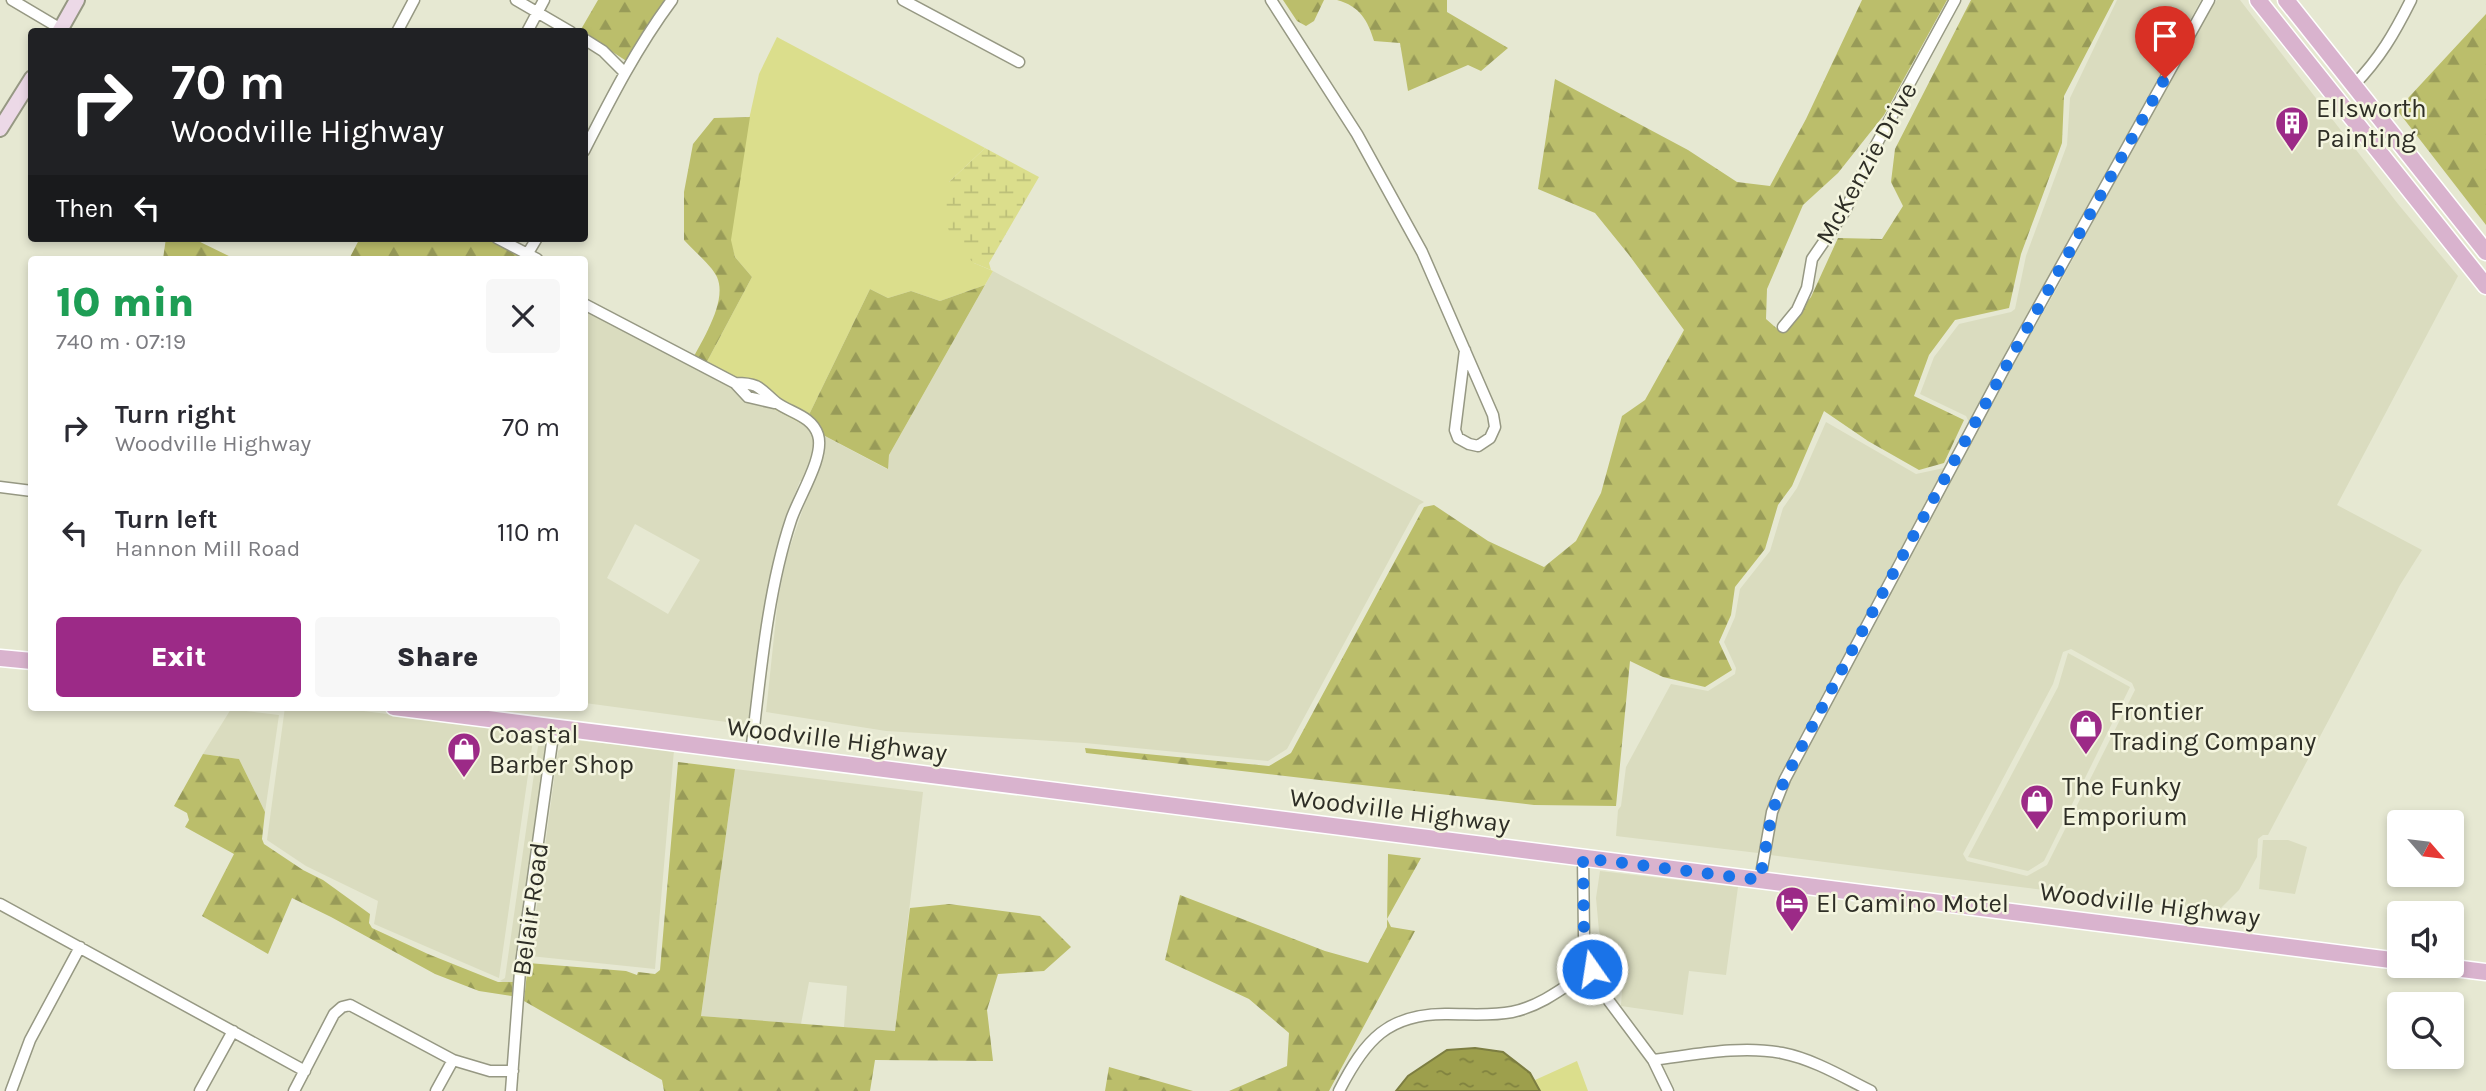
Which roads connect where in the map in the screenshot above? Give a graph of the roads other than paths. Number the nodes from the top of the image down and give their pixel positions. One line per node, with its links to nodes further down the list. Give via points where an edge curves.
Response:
1 (12, 0): 15 (street)
2 (77, 0): 16 (street)
3 (414, 0): 17 (street)
4 (516, 0): 14 (street)
5 (544, 0): 14 (street)
6 (672, 0): 22 (street)
7 (903, 0): 21 (street)
8 (1271, 0): 37 (street, via 1370,157 1422,251)
9 (1955, 0): 36 (street, McKenzie Drive, via 1845,211 1812,259 1807,288)
10 (2209, 0): 46 (street, via 2005,367 1785,779 1772,812)
11 (2258, 0): 27 (main road)
12 (2286, 0): 24 (main road)
13 (2411, 0): 24 (street, via 2377,61)
14 (538, 12): 18 (street); 19 (street)
15 (57, 28)
16 (61, 28)
17 (399, 28)
18 (529, 28)
19 (564, 28)
20 (588, 42): 22 (street)
21 (1019, 62)
22 (624, 72): 26 (street)
23 (28, 84): 25 (street)
24 (2354, 85): 28 (main road)
25 (0, 129)
26 (588, 143)
27 (2377, 149): 28 (main road); 29 (main road)
28 (2422, 171): 30 (main road)
29 (2425, 208): 30 (main road, via 2448,216); 34 (main road)
30 (2471, 232): 32 (main road)
31 (505, 242): 33 (street)
32 (2486, 252)
33 (533, 256)
34 (2486, 286)
35 (588, 306): 44 (street, via 735,383 758,387 809,421 819,436 814,468 781,554)
36 (1783, 327)
37 (1465, 350): 37 (street, via 1495,426 1490,438 1478,446 1458,438 1455,429)
38 (0, 487): 39 (street)
39 (28, 490)
40 (0, 657): 41 (main road)
41 (28, 660)
42 (424, 711): 43 (main road, Woodville Highway)
43 (554, 728): 44 (main road, Woodville Highway); 57 (street, Belair Road, via 520,971)
44 (751, 753): 45 (main road, Woodville Highway)
45 (1583, 858): 46 (main road, Woodville Highway); 50 (street, via 1584,936)
46 (1760, 880): 49 (main road, Woodville Highway)
47 (0, 904): 48 (street)
48 (80, 947): 53 (street); 58 (street, via 30,1040)
49 (2387, 959)
50 (1592, 969): 55 (street, via 1609,1001); 63 (street, via 1545,1000 1516,1012 1426,1014 1402,1020 1363,1050)
51 (2464, 969): 52 (main road)
52 (2486, 972)
53 (233, 1031): 56 (street); 59 (street)
54 (453, 1060): 56 (street, via 350,1005 334,1014); 57 (street, via 490,1071); 61 (street)
55 (1653, 1060): 64 (street); 65 (street, via 1740,1050 1782,1052 1823,1066)
56 (305, 1071): 60 (street)
57 (513, 1071): 62 (street, Belair Road)
58 (11, 1091)
59 (200, 1091)
60 (294, 1091)
61 (436, 1091)
62 (511, 1091)
63 (1339, 1091)
64 (1668, 1091)
65 (1871, 1091)

